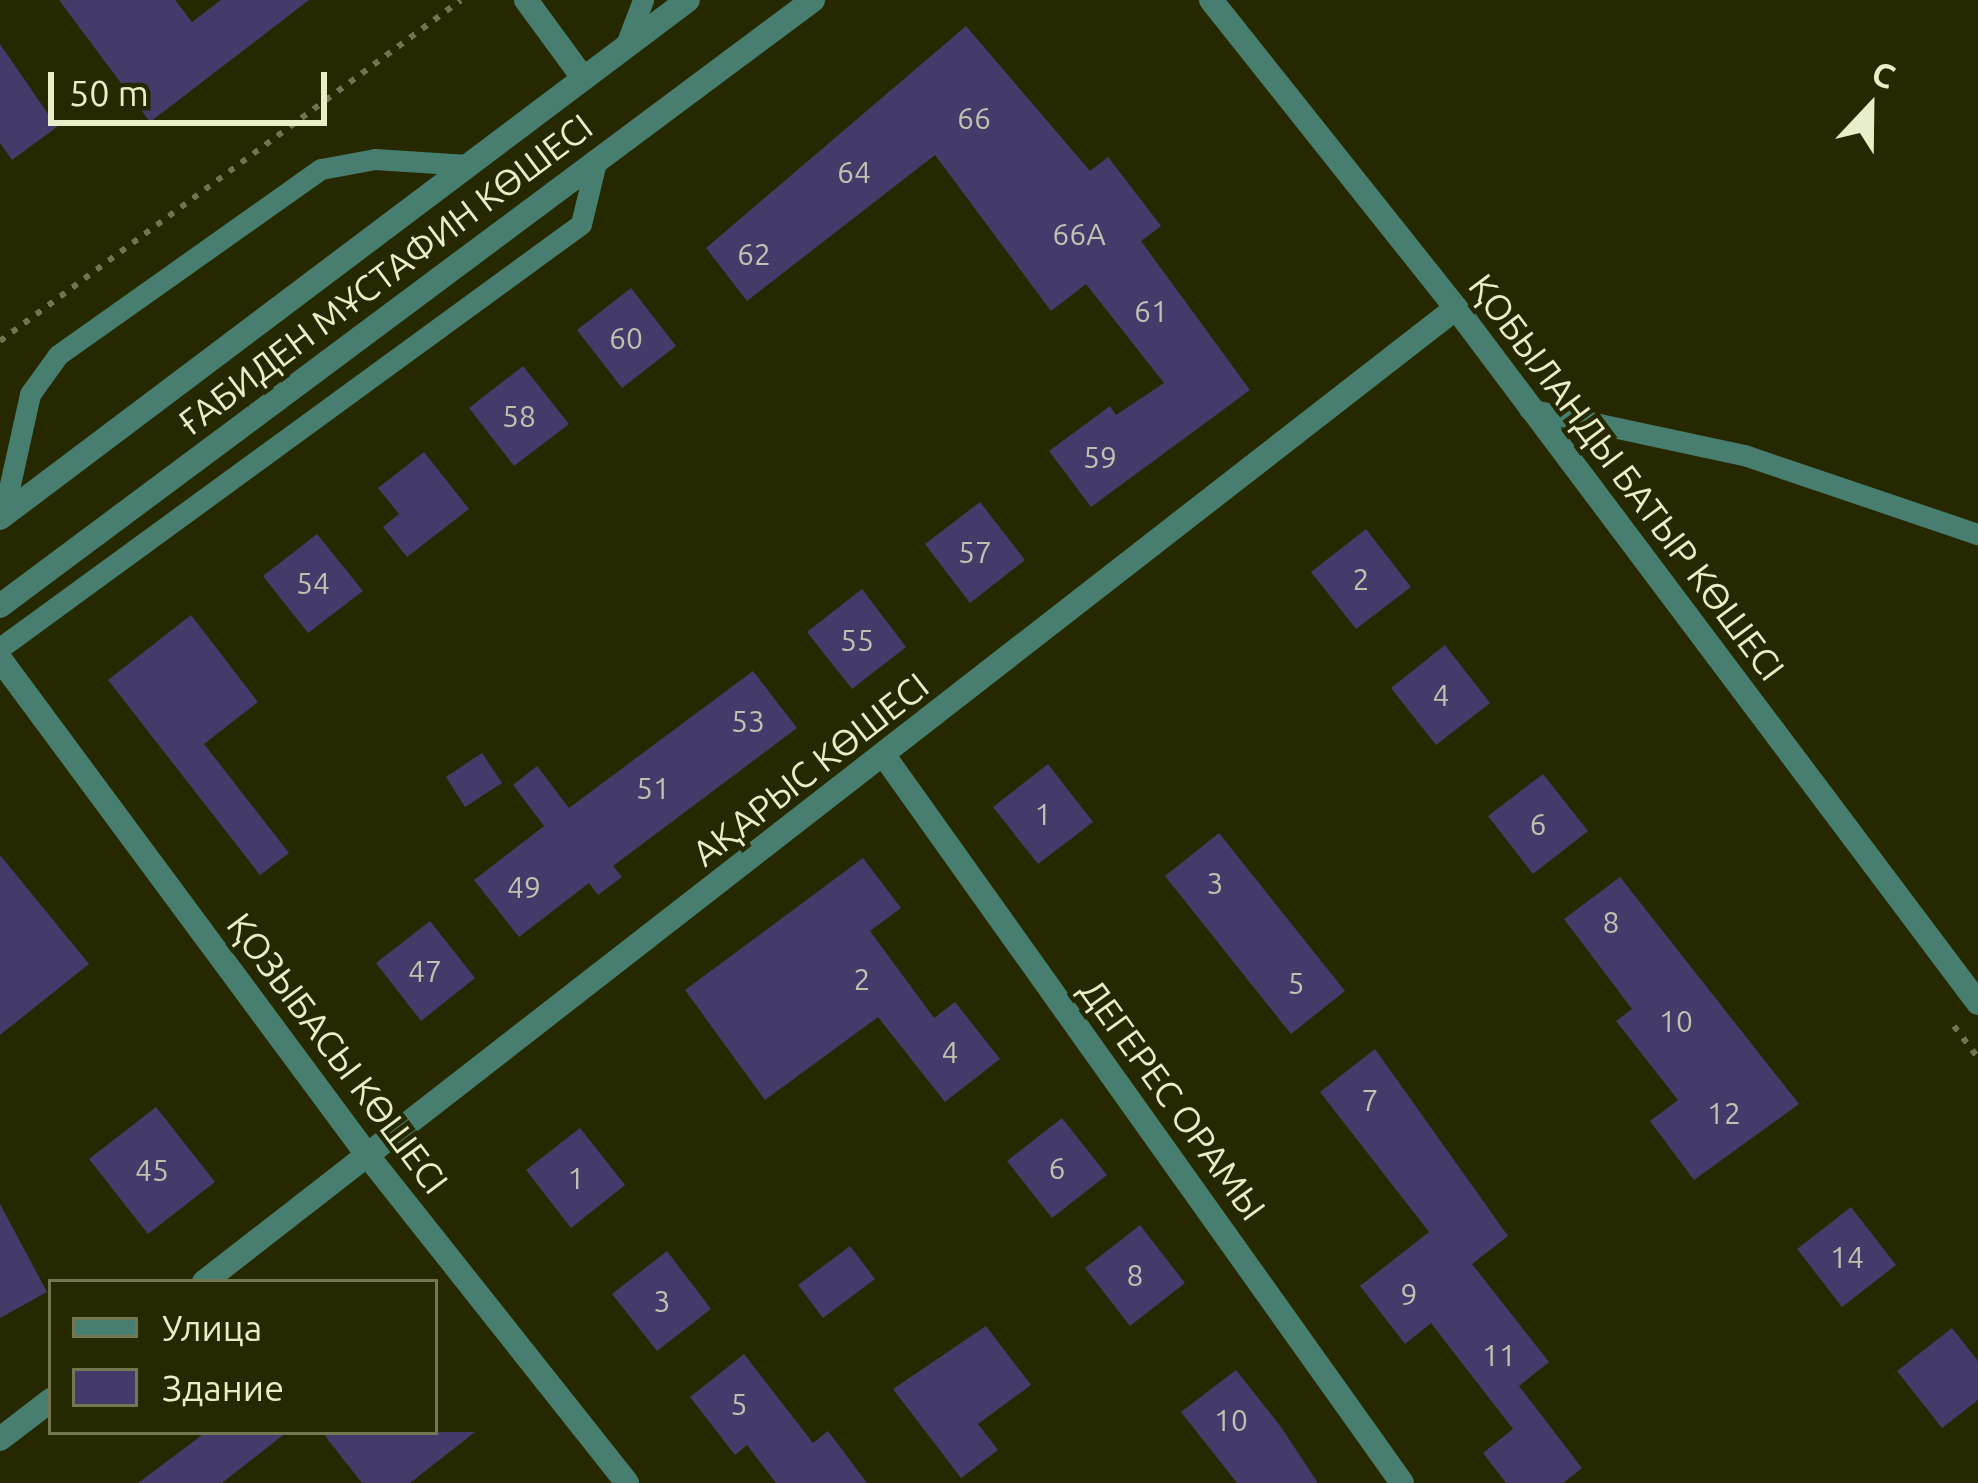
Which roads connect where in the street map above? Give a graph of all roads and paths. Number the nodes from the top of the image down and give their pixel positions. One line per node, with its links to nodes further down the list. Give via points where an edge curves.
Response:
1 (461, 0): 12 (path, via 233,177)
2 (526, 0): 8 (street)
3 (643, 0): 7 (lane)
4 (688, 0): 7 (street, ҒАБИДЕН МҰСТАФИН КӨШЕСІ)
5 (813, 0): 9 (street, ҒАБИДЕН МҰСТАФИН КӨШЕСІ)
6 (1211, 0): 11 (street, ҚОБЫЛАНДЫ БАТЫР КӨШЕСІ)
7 (625, 47): 8 (street, ҒАБИДЕН МҰСТАФИН КӨШЕСІ)
8 (583, 78): 10 (street, ҒАБИДЕН МҰСТАФИН КӨШЕСІ)
9 (596, 162): 13 (street, ҒАБИДЕН МҰСТАФИН КӨШЕСІ); 14 (lane, via 581,224)
10 (468, 165): 16 (street, ҒАБИДЕН МҰСТАФИН КӨШЕСІ); 16 (lane, via 375,159 321,169 58,355 30,394)
11 (1456, 308): 15 (street, ҚОБЫЛАНДЫ БАТЫР КӨШЕСІ); 21 (street, АҚАРЫС КӨШЕСІ)
12 (0, 341)
13 (355, 342): 14 (lane); 18 (street, ҒАБИДЕН МҰСТАФИН КӨШЕСІ)
14 (375, 375): 19 (lane)
15 (1529, 409): 17 (lane, via 1744,455); 22 (street, ҚОБЫЛАНДЫ БАТЫР КӨШЕСІ)
16 (2, 517)
17 (1978, 534)
18 (0, 606)
19 (0, 649)
20 (4, 674): 23 (street, ҚОЗЫБАСЫ КӨШЕСІ)
21 (885, 758): 23 (street, АҚАРЫС КӨШЕСІ); 28 (street, ДЕГЕРЕС ОРАМЫ)
22 (1978, 1003)
23 (368, 1156): 24 (street, АҚАРЫС КӨШЕСІ); 27 (street, ҚОЗЫБАСЫ КӨШЕСІ)
24 (208, 1279)
25 (48, 1402): 26 (street)
26 (0, 1439)
27 (627, 1483)
28 (1402, 1483)

